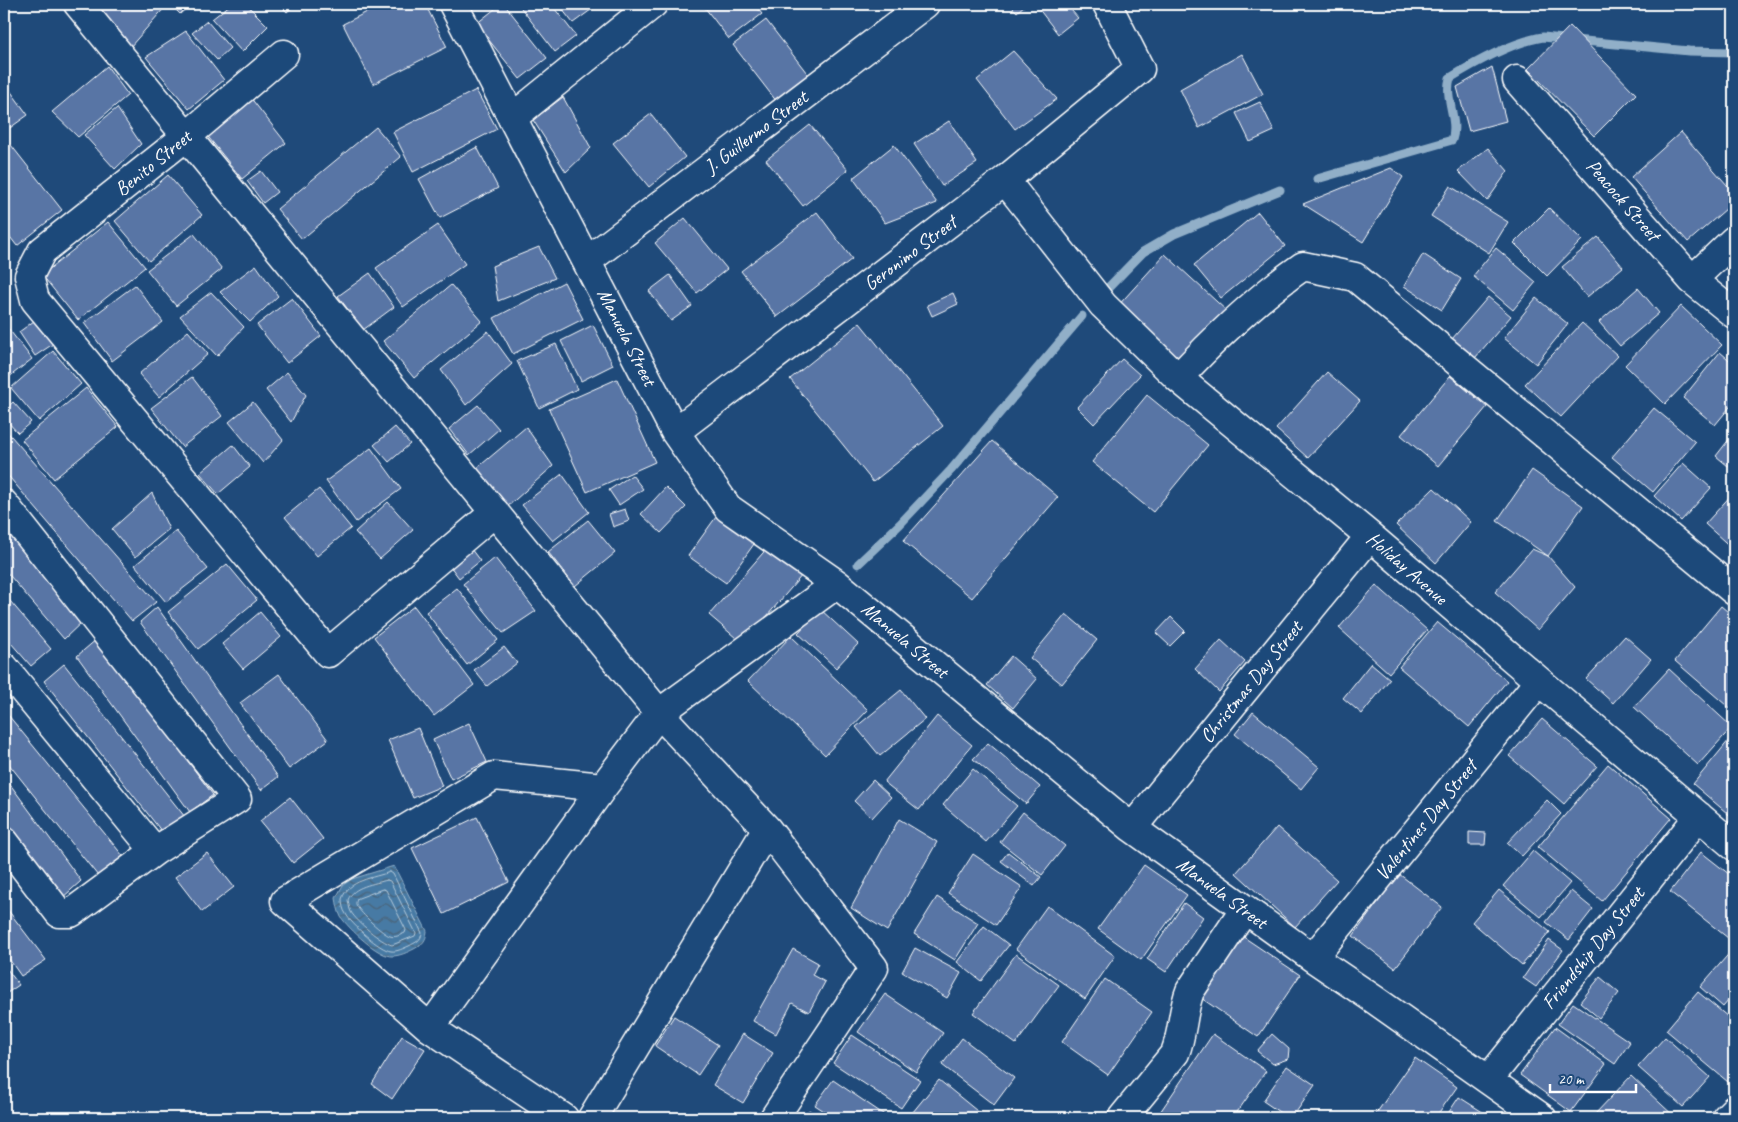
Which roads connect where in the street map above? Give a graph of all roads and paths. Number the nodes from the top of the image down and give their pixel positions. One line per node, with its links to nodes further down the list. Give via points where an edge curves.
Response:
1 (78, 4): 9 (street)
2 (452, 4): 8 (street, Manuela Street)
3 (652, 4): 8 (street)
4 (925, 4): 12 (street, J. Guillermo Street)
5 (1108, 4): 10 (street, Geronimo Street, via 1140,69)
6 (284, 54): 9 (street, Benito Street)
7 (1517, 80): 13 (street, Peacock Street)
8 (512, 118): 12 (street, Manuela Street)
9 (187, 136): 18 (street); 18 (street, Benito Street, via 42,251 29,276 35,300 328,653)
10 (1005, 180): 15 (street, Holiday Avenue, via 1103,305); 16 (street, Geronimo Street)
11 (1734, 240): 13 (street)
12 (587, 261): 16 (street, Manuela Street)
13 (1692, 280): 14 (street, Peacock Street)
14 (1734, 314)
15 (1178, 378): 19 (street, Holiday Avenue); 21 (street, via 1273,287 1303,266 1355,277)
16 (675, 432): 20 (street, Manuela Street, via 728,508)
17 (4, 504): 31 (street, via 237,799)
18 (495, 512): 24 (street)
19 (1370, 536): 23 (street, Holiday Avenue); 28 (street, Christmas Day Street)
20 (837, 584): 24 (street); 28 (street, Manuela Street)
21 (1734, 591)
22 (4, 666): 31 (street)
23 (1539, 682): 26 (street, Holiday Avenue); 33 (street, Valentines Day Street)
24 (659, 713): 25 (street); 27 (street)
25 (603, 787): 34 (street); 34 (street, via 494,776 284,901)
26 (1699, 816): 29 (street, Holiday Avenue); 35 (street, Friendship Day Street)
27 (767, 828): 38 (street); 39 (street, via 874,968)
28 (1132, 828): 32 (street, Manuela Street)
29 (1734, 846)
30 (6, 850): 31 (street, via 59,914 71,913)
31 (155, 851)
32 (1245, 909): 33 (street, Manuela Street); 40 (street, via 1190,991 1174,1053)
33 (1313, 958): 35 (street, Manuela Street)
34 (430, 1028): 37 (street)
35 (1488, 1080): 41 (street, Manuela Street)
36 (1734, 1110): 42 (street)
37 (564, 1118)
38 (592, 1118)
39 (774, 1118)
40 (1122, 1118)
41 (1542, 1118)
42 (1726, 1118)

